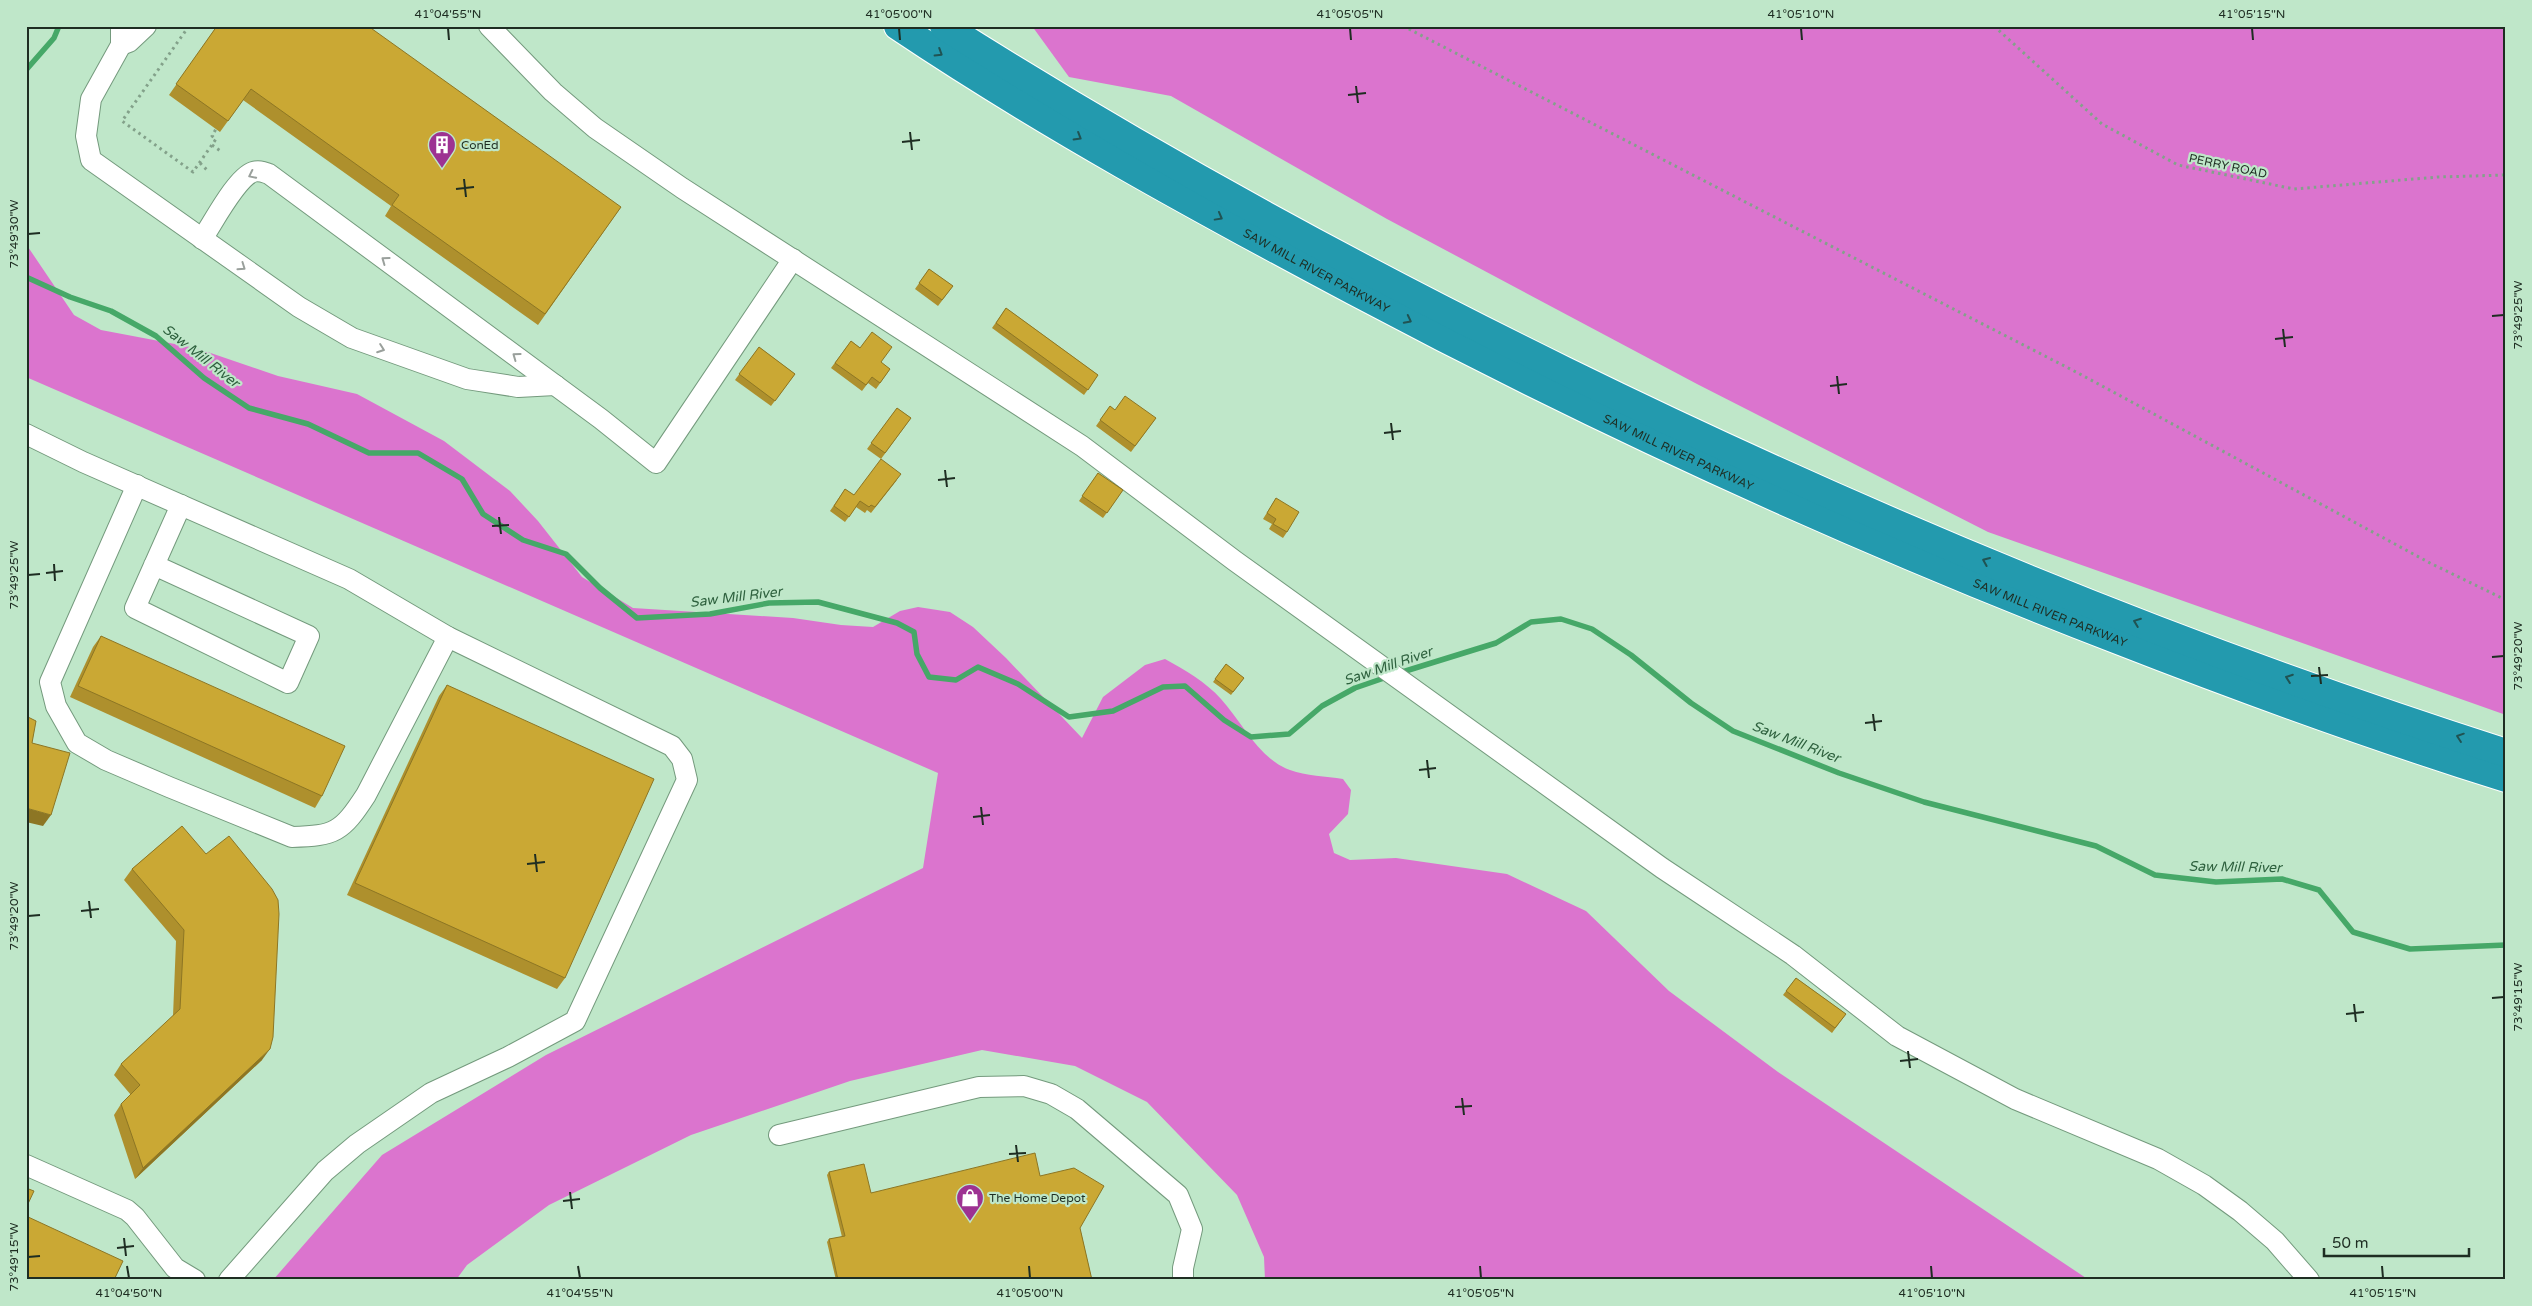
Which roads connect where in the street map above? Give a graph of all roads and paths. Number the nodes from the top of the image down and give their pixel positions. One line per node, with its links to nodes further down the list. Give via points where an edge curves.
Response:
1 (146, 26): 8 (lane, via 129,42)
2 (189, 26): 12 (path, via 122,121 193,172)
3 (489, 26): 16 (lane, via 553,92 595,128)
4 (898, 26): 25 (highway, SAW MILL RIVER PARKWAY, one-way to 25, via 1091,144 1276,249 1463,348 1630,430 1815,515 2019,601 2265,696)
5 (944, 26): 24 (highway, SAW MILL RIVER PARKWAY, one-way to 5, via 2299,682 2069,595 1680,427 1469,324 1337,255 1093,118)
6 (1403, 26): 22 (path, via 2078,373 2430,563)
7 (1994, 26): 14 (path, PERRY ROAD, via 2102,124 2178,165 2294,189)
8 (121, 35): 15 (lane, via 92,99 86,136 91,160)
9 (216, 130): 10 (path)
10 (212, 145): 11 (path); 12 (path)
11 (222, 152)
12 (200, 163): 13 (path)
13 (207, 170)
14 (2506, 174)
15 (202, 238): 17 (lane, one-way to 17, via 299,308 352,338 467,379 518,387); 17 (lane, one-way to 15, via 268,174 252,172 240,182)
16 (793, 260): 17 (lane, via 656,463); 31 (lane, via 1082,446 1235,561 1662,868 1793,955 1897,1036 2015,1098 2158,1159 2204,1184 2275,1241)
17 (555, 385)
18 (26, 434): 19 (lane)
19 (137, 485): 20 (lane); 23 (lane, via 50,682 56,706 77,743 106,760 292,836 334,833 353,815 366,795)
20 (181, 505): 21 (lane); 23 (lane, via 349,579)
21 (154, 565): 21 (lane, via 135,608 288,683 309,636)
22 (2506, 600)
23 (448, 637): 29 (lane, via 672,746 682,759 687,780 575,1021 508,1058 431,1093 357,1144 325,1171)
24 (2506, 752)
25 (2506, 778)
26 (778, 1135): 30 (lane, via 979,1087 1024,1086 1050,1094 1077,1109 1178,1195 1192,1229)
27 (26, 1165): 28 (lane, via 127,1210 175,1268)
28 (195, 1280)
29 (229, 1280)
30 (1183, 1280)
31 (2309, 1280)

